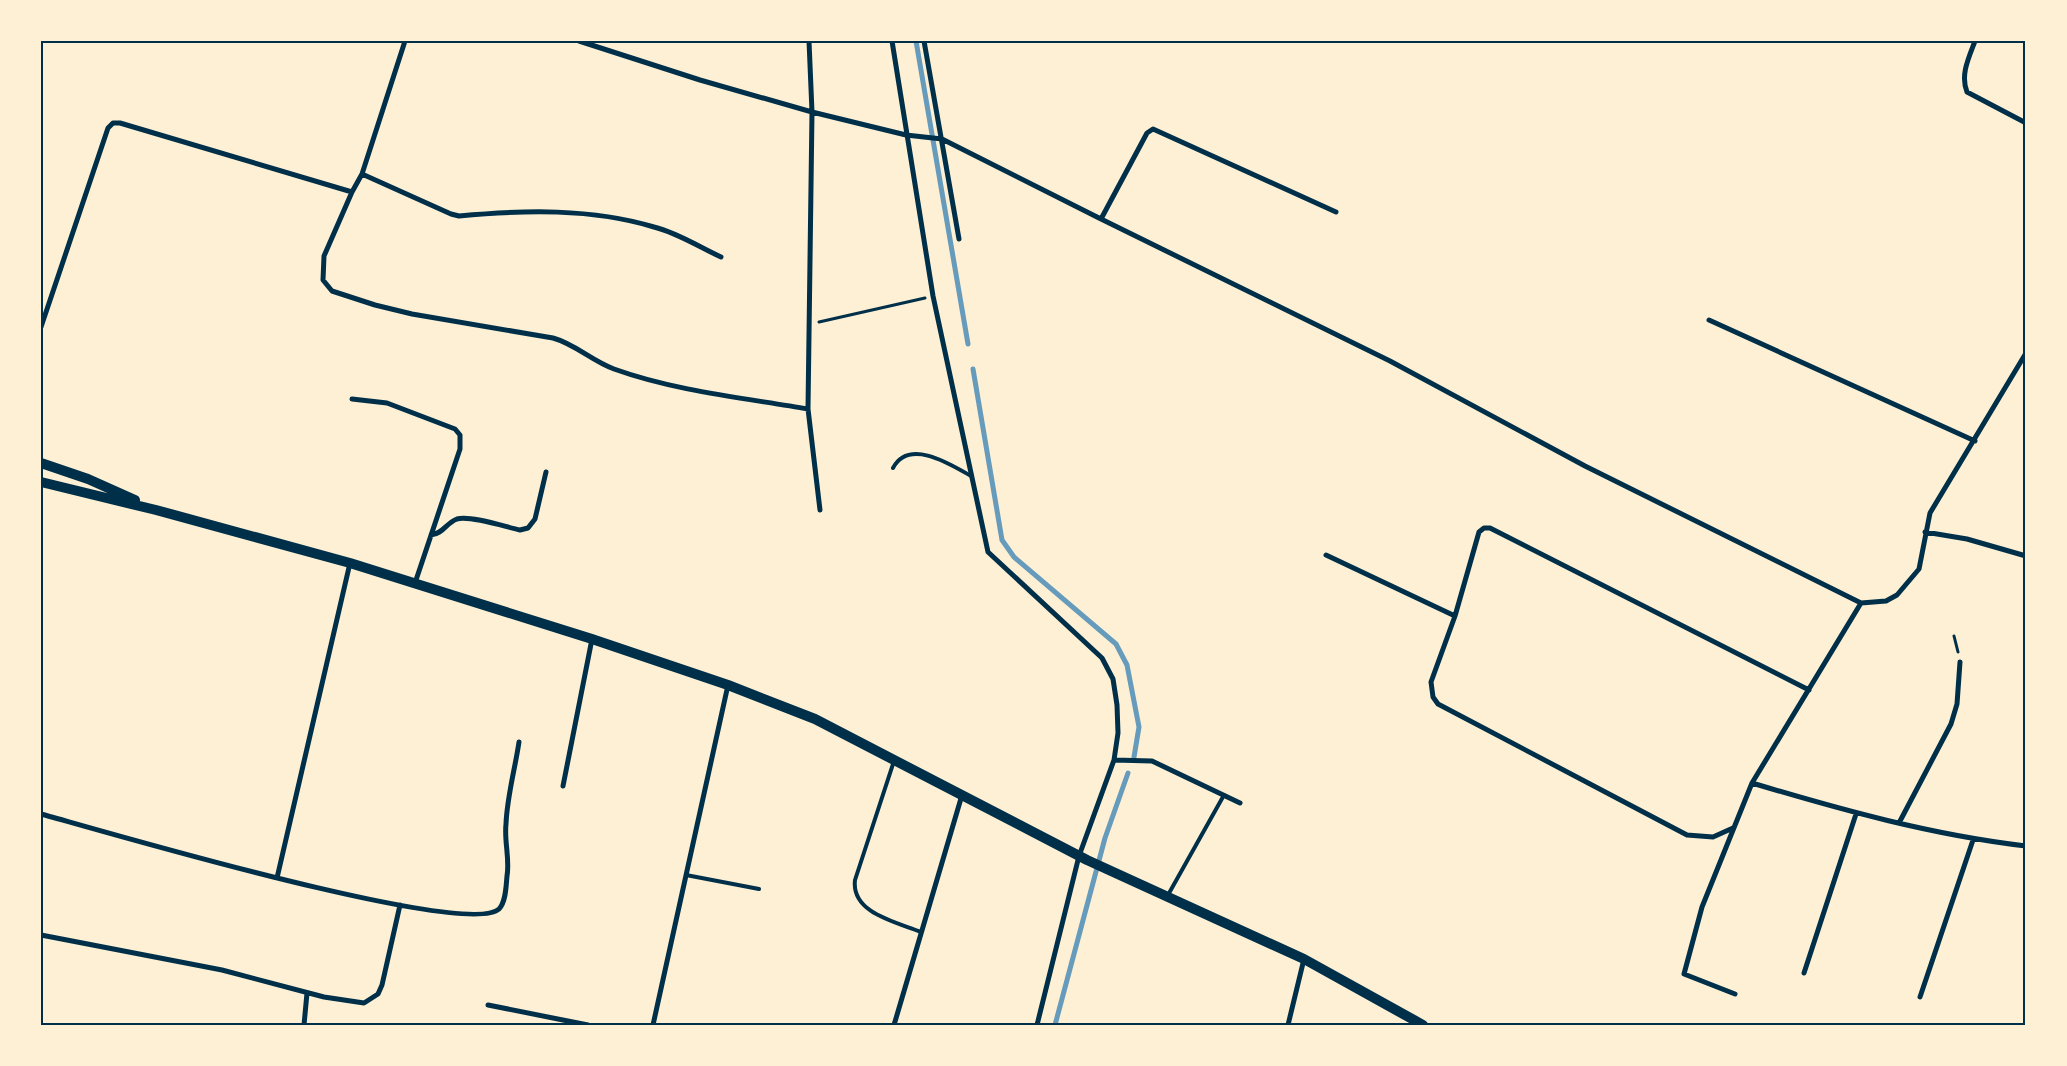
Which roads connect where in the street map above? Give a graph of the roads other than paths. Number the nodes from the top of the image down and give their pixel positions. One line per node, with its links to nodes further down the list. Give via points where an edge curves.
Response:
1 (405, 41): 11 (street)
2 (579, 41): 7 (street)
3 (809, 41): 7 (street)
4 (892, 41): 9 (street)
5 (924, 41): 10 (street)
6 (1975, 41): 8 (street, via 1966,66 1967,92)
7 (812, 112): 9 (street); 21 (street)
8 (2026, 123)
9 (908, 135): 10 (street); 26 (street, via 933,296)
10 (939, 138): 14 (street); 15 (street)
11 (362, 174): 12 (street); 16 (street, via 459,216 528,210 629,221 671,233)
12 (352, 192): 18 (street, via 113,123 108,128); 21 (street, via 324,256 322,280 332,291 412,314 563,340 613,369 666,384)
13 (1336, 212): 14 (street, via 1153,129 1147,133)
14 (1101, 219): 36 (street, via 1390,361 1585,466)
15 (959, 239)
16 (721, 257)
17 (1709, 320): 22 (street)
18 (41, 327)
19 (2026, 354): 22 (street)
20 (352, 399): 31 (street, via 403,407 455,429 460,435 460,449)
21 (808, 409): 29 (street)
22 (1974, 441): 30 (street, via 1930,513)
23 (41, 463): 28 (main road, via 88,479)
24 (893, 468): 26 (lane, via 897,460 915,454 939,460)
25 (546, 472): 31 (street, via 535,519 528,528 520,530 462,518 439,534)
26 (971, 476): 43 (street, via 988,552 1102,658 1113,679 1118,733)
27 (41, 482): 28 (main road)
28 (156, 510): 34 (main road)
29 (820, 510)
30 (1925, 532): 33 (street, via 1967,539); 36 (street, via 1919,569 1897,594 1886,601)
31 (430, 535): 35 (street)
32 (1326, 555): 37 (street)
33 (2026, 556)
34 (350, 563): 35 (main road); 58 (street)
35 (415, 583): 38 (main road)
36 (1861, 603): 41 (street)
37 (1455, 616): 41 (street, via 1478,532 1487,528); 53 (street, via 1432,682 1433,697 1438,704 1687,835 1712,837)
38 (592, 639): 40 (main road); 46 (street)
39 (1960, 662): 52 (street, via 1957,704 1951,724)
40 (728, 685): 44 (main road, via 815,719); 57 (street)
41 (1809, 690): 45 (street)
42 (520, 742): 61 (street, via 506,821 508,869 500,908 486,915 469,915)
43 (1114, 760): 48 (street, via 1152,761); 56 (street)
44 (894, 761): 47 (main road); 62 (lane, via 854,880 854,889 856,898 870,910)
45 (1752, 783): 51 (street); 53 (street)
46 (563, 786)
47 (962, 795): 56 (main road); 62 (street)
48 (1224, 796): 49 (street); 60 (lane)
49 (1240, 803)
50 (41, 814): 58 (street)
51 (1856, 814): 52 (street); 65 (street)
52 (1899, 823): 54 (street)
53 (1733, 828): 67 (street, via 1702,907 1684,974)
54 (1973, 840): 55 (street); 68 (street)
55 (2026, 846)
56 (1083, 858): 60 (main road); 74 (street)
57 (686, 875): 59 (lane); 72 (street)
58 (277, 878): 61 (street)
59 (759, 889)
60 (1167, 896): 64 (main road)
61 (400, 905): 66 (street, via 386,973 378,994 364,1003)
62 (921, 932): 73 (street)
63 (41, 935): 66 (street, via 222,970)
64 (1304, 959): 75 (street); 76 (main road)
65 (1804, 973)
66 (307, 993): 70 (street)
67 (1735, 994)
68 (1920, 997)
69 (488, 1005): 71 (street)
70 (304, 1025)
71 (588, 1025)
72 (653, 1025)
73 (894, 1025)
74 (1037, 1025)
75 (1288, 1025)
76 (1423, 1025)

